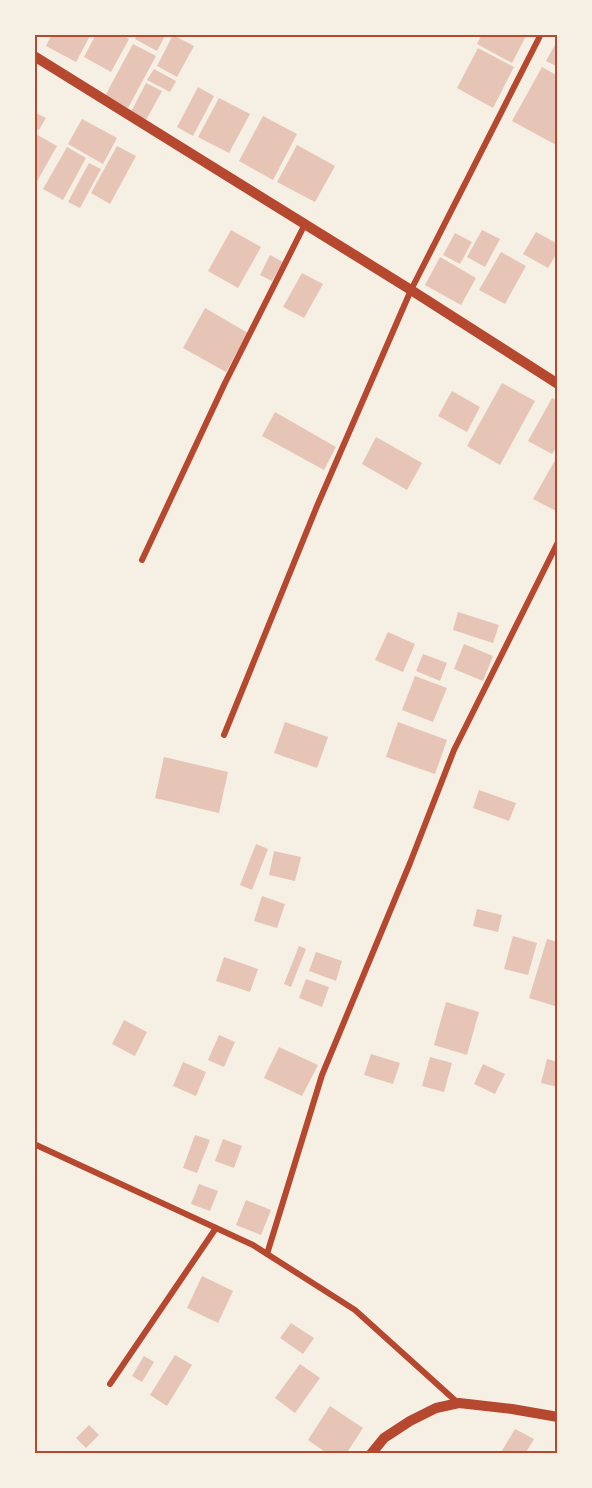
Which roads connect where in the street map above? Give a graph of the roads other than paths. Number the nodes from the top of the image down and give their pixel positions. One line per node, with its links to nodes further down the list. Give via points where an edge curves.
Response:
1 (541, 34): 4 (street)
2 (34, 56): 3 (street)
3 (305, 224): 4 (street); 7 (street)
4 (411, 290): 5 (street); 8 (street)
5 (558, 384)
6 (558, 542): 11 (street, via 454,750 322,1075)
7 (142, 560)
8 (224, 735)
9 (34, 1144): 10 (street)
10 (216, 1228): 11 (street); 12 (street)
11 (267, 1254): 13 (street, via 355,1310)
12 (110, 1384)
13 (459, 1403): 14 (street); 15 (street, via 436,1408 410,1421 384,1438)
14 (558, 1417)
15 (371, 1454)

